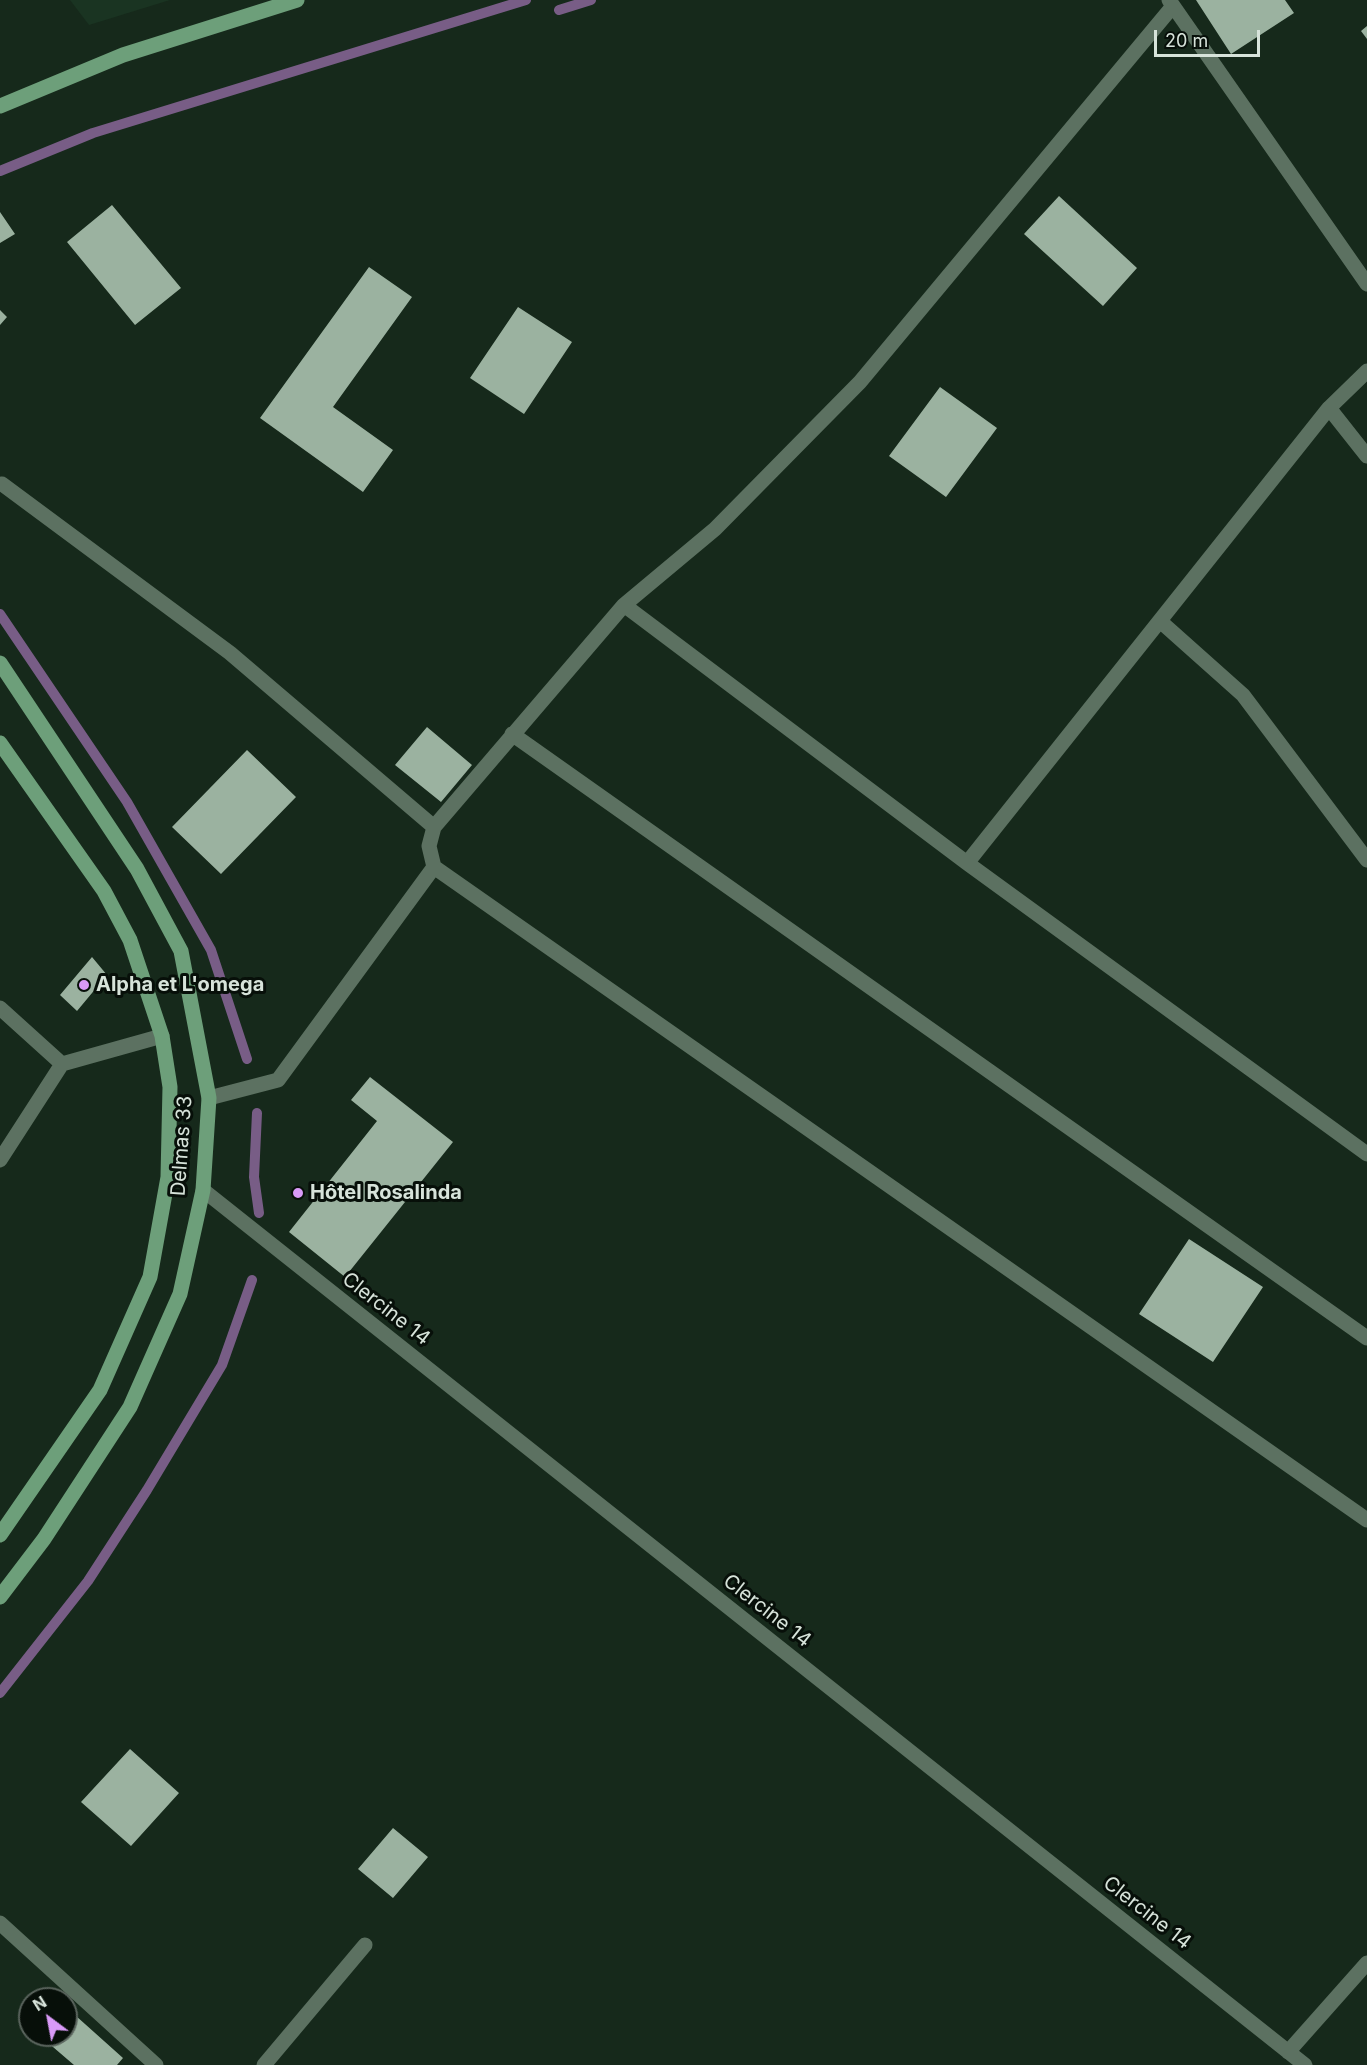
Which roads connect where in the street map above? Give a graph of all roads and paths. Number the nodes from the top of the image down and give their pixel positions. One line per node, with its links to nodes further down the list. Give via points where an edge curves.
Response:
1 (297, 0): 3 (main road, via 123,55)
2 (1171, 3): 4 (street); 9 (street, via 860,382 715,529)
3 (0, 106)
4 (1367, 284)
5 (1367, 371): 6 (street)
6 (1329, 408): 7 (street); 10 (street)
7 (1367, 456)
8 (2, 484): 14 (street, via 230,653)
9 (624, 605): 12 (street); 16 (street)
10 (1160, 621): 15 (street, via 1234,684); 16 (street)
11 (0, 663): 21 (main road, Delmas 33, via 137,869 181,951)
12 (512, 734): 14 (street); 25 (street)
13 (0, 743): 19 (main road, Delmas 33, via 105,891 130,940)
14 (434, 827): 17 (street, via 429,846)
15 (1367, 860)
16 (967, 863): 22 (street)
17 (434, 867): 21 (street, via 278,1080); 26 (street)
18 (0, 1008): 20 (street)
19 (162, 1036): 20 (street); 27 (main road, Delmas 33, via 170,1087 168,1177 150,1277 100,1390)
20 (62, 1064): 23 (street)
21 (209, 1098): 24 (main road, Delmas 33)
22 (1367, 1154)
23 (0, 1160)
24 (203, 1190): 28 (main road, Delmas 33, via 180,1294 130,1407 44,1539); 32 (street, Clercine 14)
25 (1367, 1338)
26 (1367, 1520)
27 (0, 1535)
28 (0, 1597)
29 (0, 1923): 33 (street)
30 (365, 1945): 34 (street)
31 (1367, 1963): 32 (street)
32 (1288, 2052): 35 (street, Clercine 14)
33 (156, 2065)
34 (264, 2065)
35 (1305, 2065)

